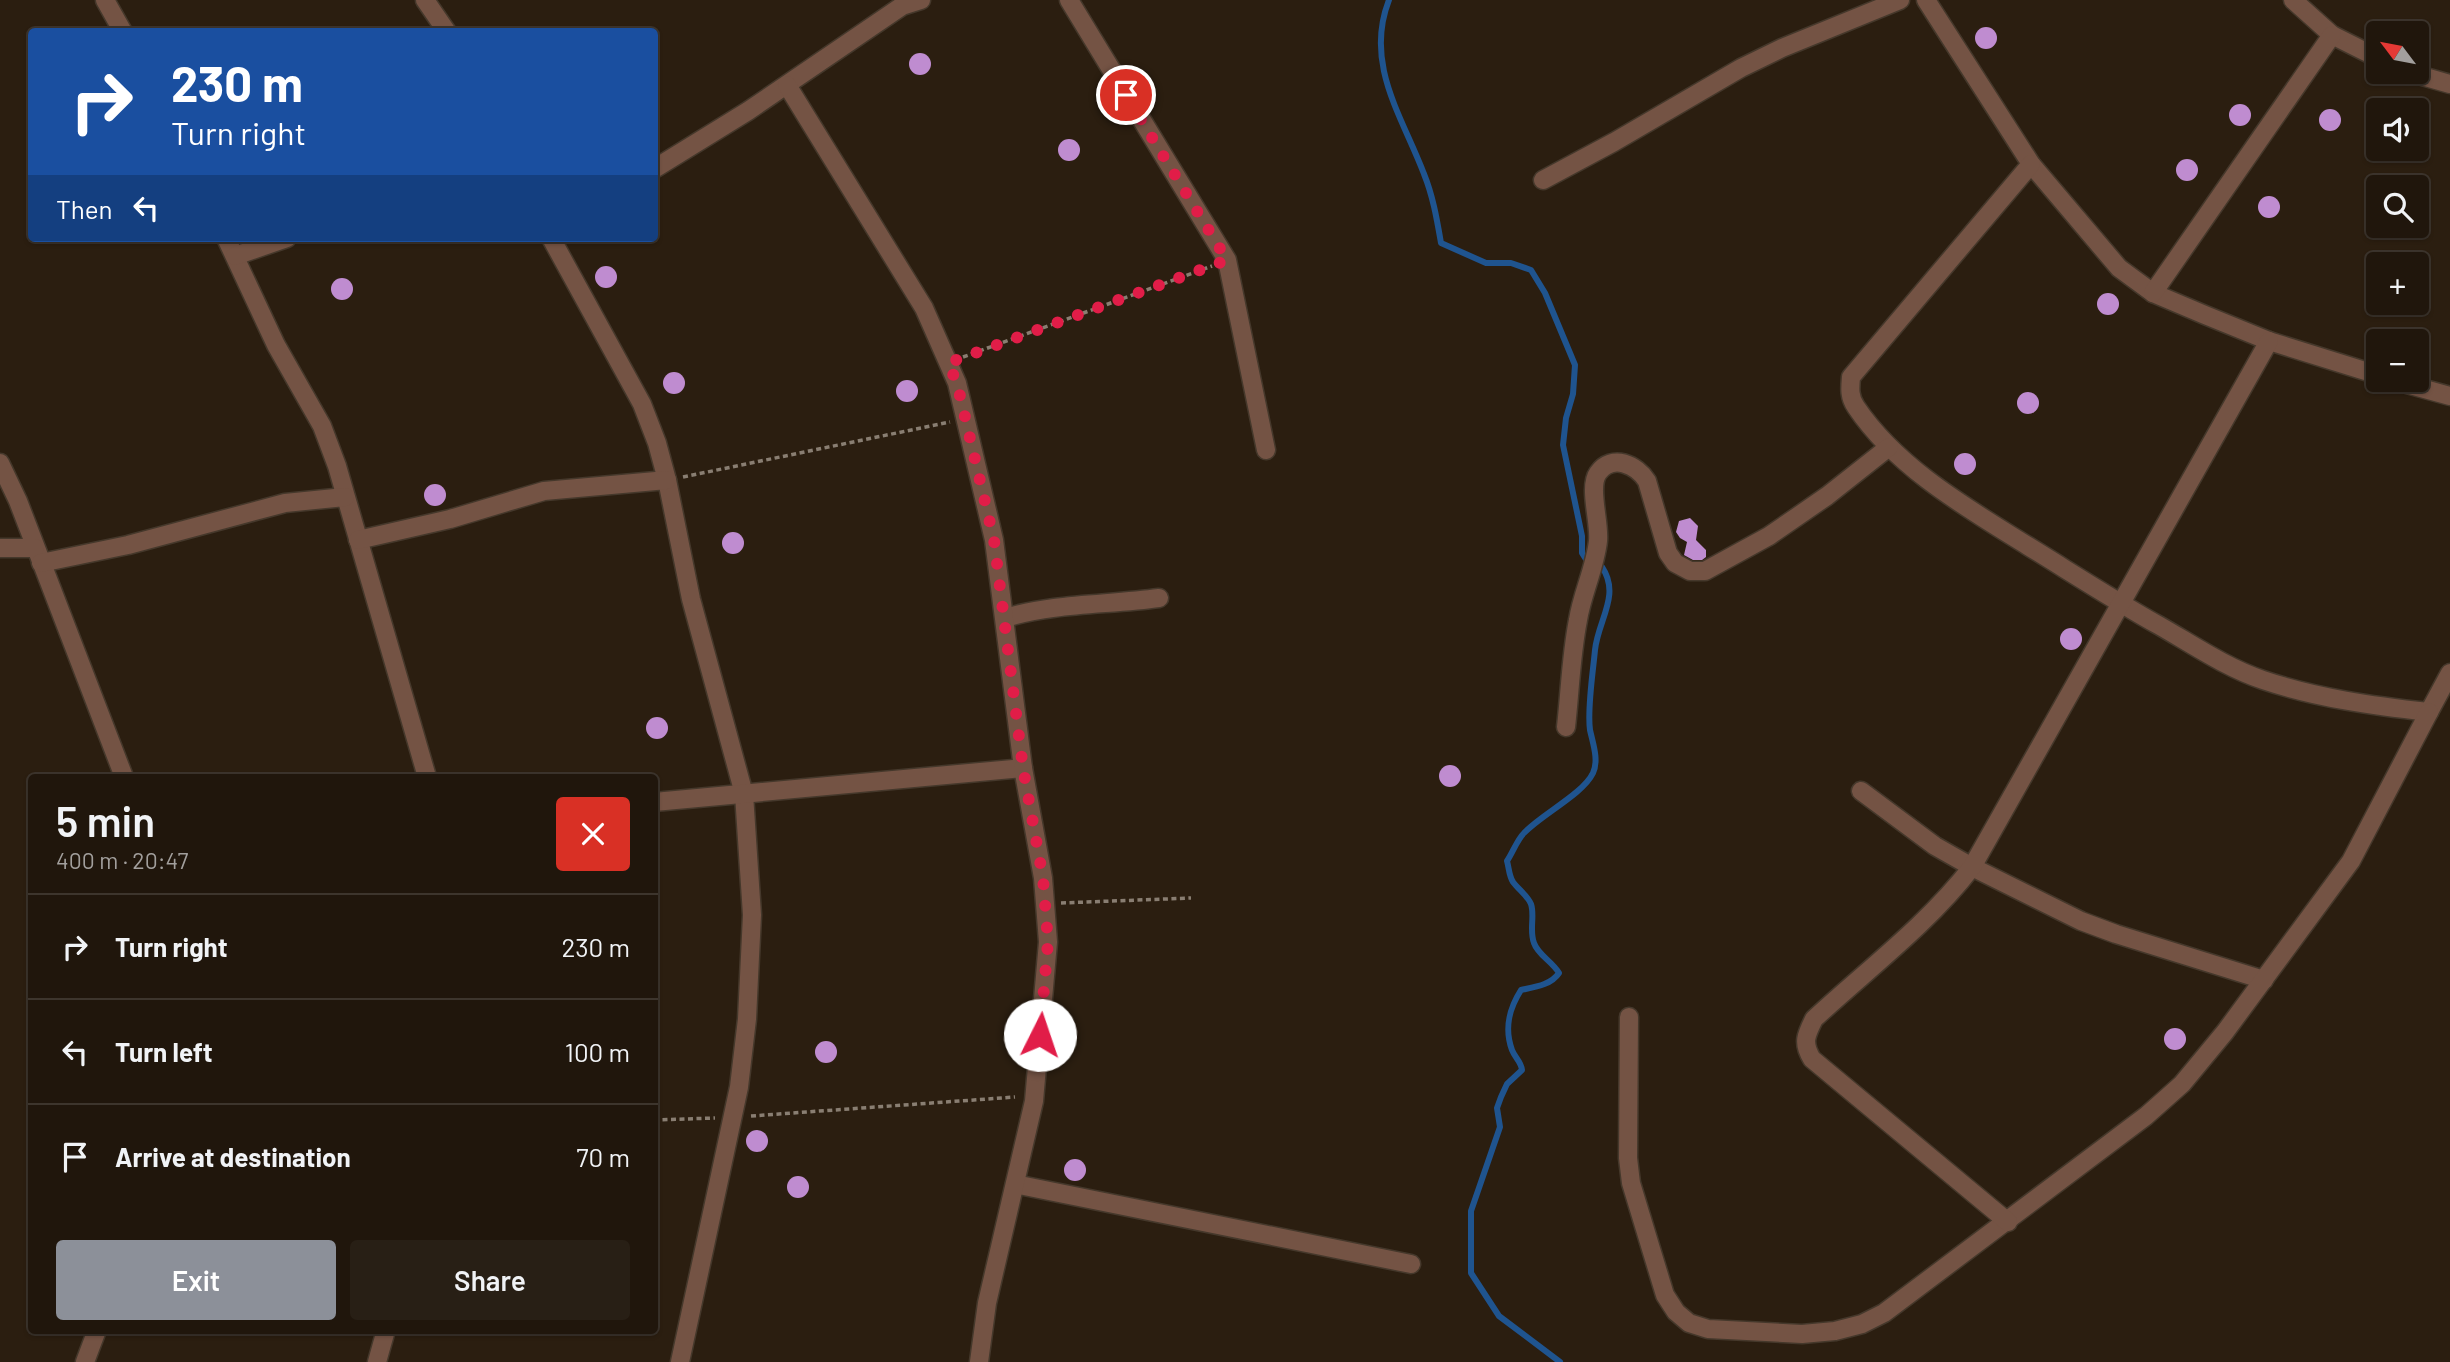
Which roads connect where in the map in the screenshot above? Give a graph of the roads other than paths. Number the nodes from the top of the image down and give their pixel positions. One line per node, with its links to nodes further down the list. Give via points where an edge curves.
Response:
1 (106, 0): 8 (street)
2 (425, 0): 9 (street)
3 (921, 0): 14 (street, via 902,6)
4 (1069, 0): 28 (street, via 1227,260)
5 (1926, 0): 15 (street)
6 (2293, 0): 10 (street)
7 (1893, 1): 17 (street, via 1741,68)
8 (120, 28)
9 (444, 28)
10 (2332, 35): 11 (street); 22 (street)
11 (2366, 52)
12 (2429, 78): 13 (street)
13 (2450, 84)
14 (787, 85): 16 (street); 37 (street, via 924,308 957,383 994,540)
15 (2031, 164): 22 (street, via 2119,268); 27 (street, via 1851,377 1854,405)
16 (658, 166)
17 (1544, 180)
18 (228, 242): 21 (street)
19 (275, 242): 21 (street)
20 (553, 242): 30 (street, via 642,404)
21 (235, 256): 31 (street, via 276,345 322,426)
22 (2153, 293): 23 (street)
23 (2269, 341): 24 (street); 36 (street)
24 (2366, 371)
25 (2429, 390): 26 (street)
26 (2450, 396)
27 (1889, 447): 36 (street, via 1969,509); 40 (street, via 1769,536 1705,571 1690,571 1668,553 1641,471 1626,464 1604,467 1593,485 1597,545 1578,619)
28 (1266, 450)
29 (0, 463): 34 (street)
30 (667, 480): 32 (street, via 544,491); 45 (street, via 691,599)
31 (345, 497): 32 (street); 34 (street, via 285,503 128,545)
32 (358, 540): 43 (street)
33 (0, 548): 34 (street)
34 (38, 556): 42 (street)
35 (1159, 598): 37 (street, via 1031,611)
36 (2120, 603): 39 (street, via 2261,679 2311,694); 47 (street)
37 (1005, 618): 41 (street)
38 (2450, 673): 39 (street)
39 (2429, 712): 48 (street, via 2351,861)
40 (1566, 727)
41 (1023, 768): 45 (street); 50 (street, via 1043,878 1048,942 1035,1096)
42 (123, 774)
43 (427, 774)
44 (1861, 792): 47 (street)
45 (744, 794): 46 (street); 57 (street, via 752,915 747,1019 739,1087)
46 (658, 802)
47 (1972, 867): 48 (street, via 2093,926); 51 (street, via 1913,931 1814,1019 1805,1036 1806,1049 1812,1059)
48 (2264, 980): 51 (street, via 2182,1084)
49 (1629, 1017): 51 (street, via 1631,1183 1665,1295 1689,1324 1802,1334 1862,1324 1884,1313)
50 (1015, 1184): 52 (street); 58 (street)
51 (2008, 1222)
52 (1411, 1264)
53 (96, 1334): 55 (street)
54 (385, 1334): 56 (street)
55 (85, 1362)
56 (377, 1362)
57 (680, 1362)
58 (979, 1362)

